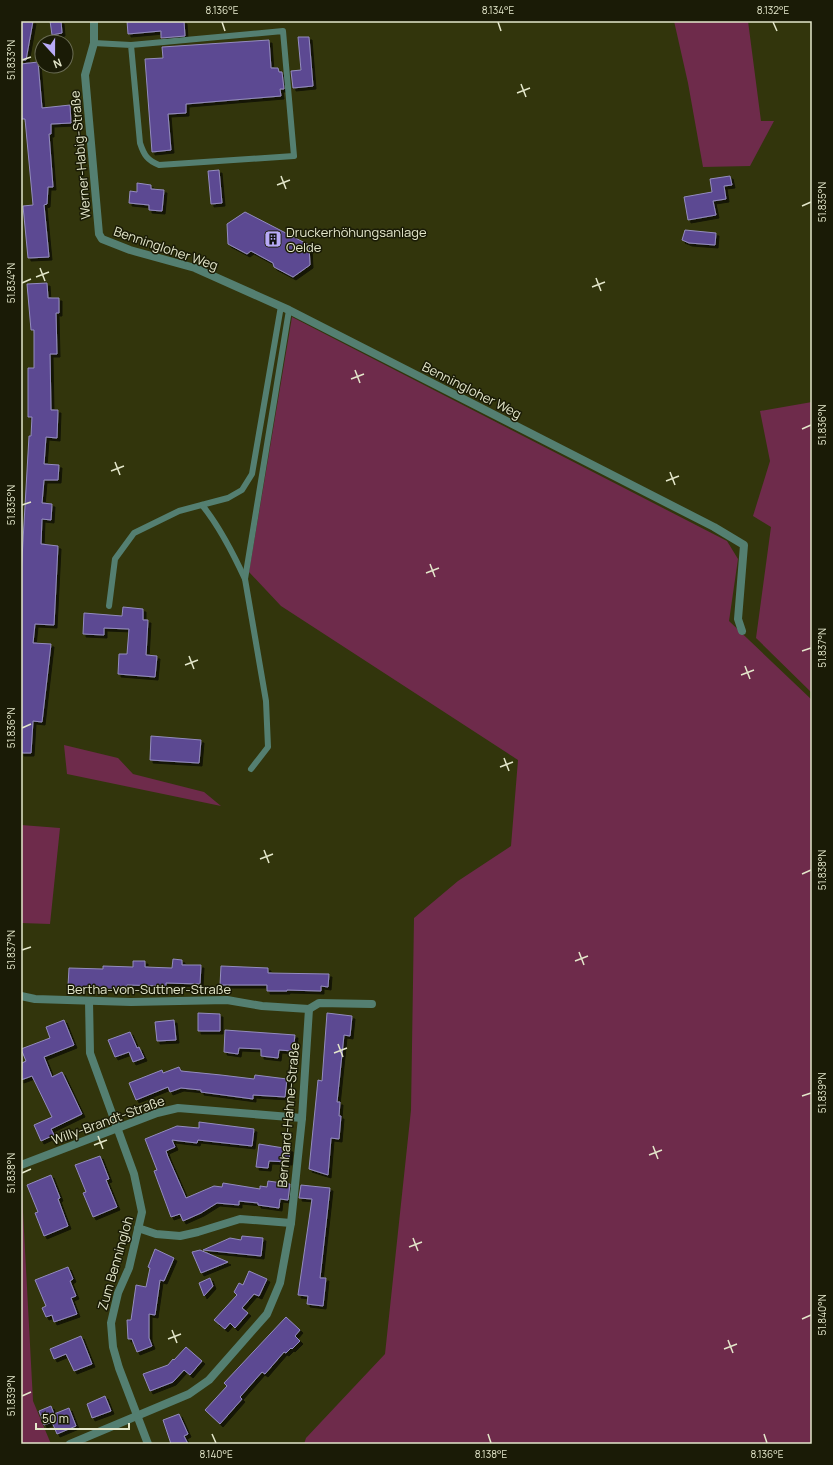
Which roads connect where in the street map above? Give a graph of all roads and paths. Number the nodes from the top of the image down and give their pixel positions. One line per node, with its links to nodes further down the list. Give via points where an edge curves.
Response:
1 (94, 21): 2 (street, Werner-Habig-Straße)
2 (94, 43): 3 (lane); 4 (street, Werner-Habig-Straße, via 85,75 99,234)
3 (131, 45): 3 (lane, via 140,143 149,161 159,165 294,156 283,31)
4 (102, 239): 5 (street, Benningloher Weg, via 130,250 195,268)
5 (280, 306): 6 (street, Benningloher Weg); 7 (lane, via 252,474 242,490 228,498)
6 (289, 310): 8 (lane); 10 (street, Benningloher Weg, via 714,527 744,546 738,619)
7 (202, 505): 8 (lane, via 230,548); 9 (lane, via 179,511 134,533 115,559)
8 (245, 579): 11 (lane, via 266,701 268,747)
9 (109, 606)
10 (742, 632)
11 (251, 769)
12 (21, 996): 13 (street, Bertha-von-Suttner-Straße)
13 (89, 1001): 15 (street, Bertha-von-Suttner-Straße, via 227,1000 262,1006); 17 (street, Zum Benningloh, via 90,1052)
14 (372, 1004): 15 (street, Bertha-von-Suttner-Straße, via 319,1003)
15 (309, 1009): 16 (street, Bernhard-Hahne-Straße)
16 (302, 1118): 17 (street, Willy-Brandt-Straße, via 178,1108); 19 (street, Bernhard-Hahne-Straße)
17 (117, 1128): 18 (street, Willy-Brandt-Straße); 20 (street, Zum Benningloh, via 134,1174 142,1212)
18 (21, 1165)
19 (291, 1223): 20 (street, via 240,1219 180,1236 156,1234); 21 (street, Bernhard-Hahne-Straße, via 280,1283 267,1314 209,1380 189,1394)
20 (138, 1228): 21 (street, Zum Benningloh, via 129,1268 118,1293 111,1323 119,1368)
21 (137, 1416): 22 (street); 23 (street, Zum Benningloh)
22 (70, 1444)
23 (148, 1444)

